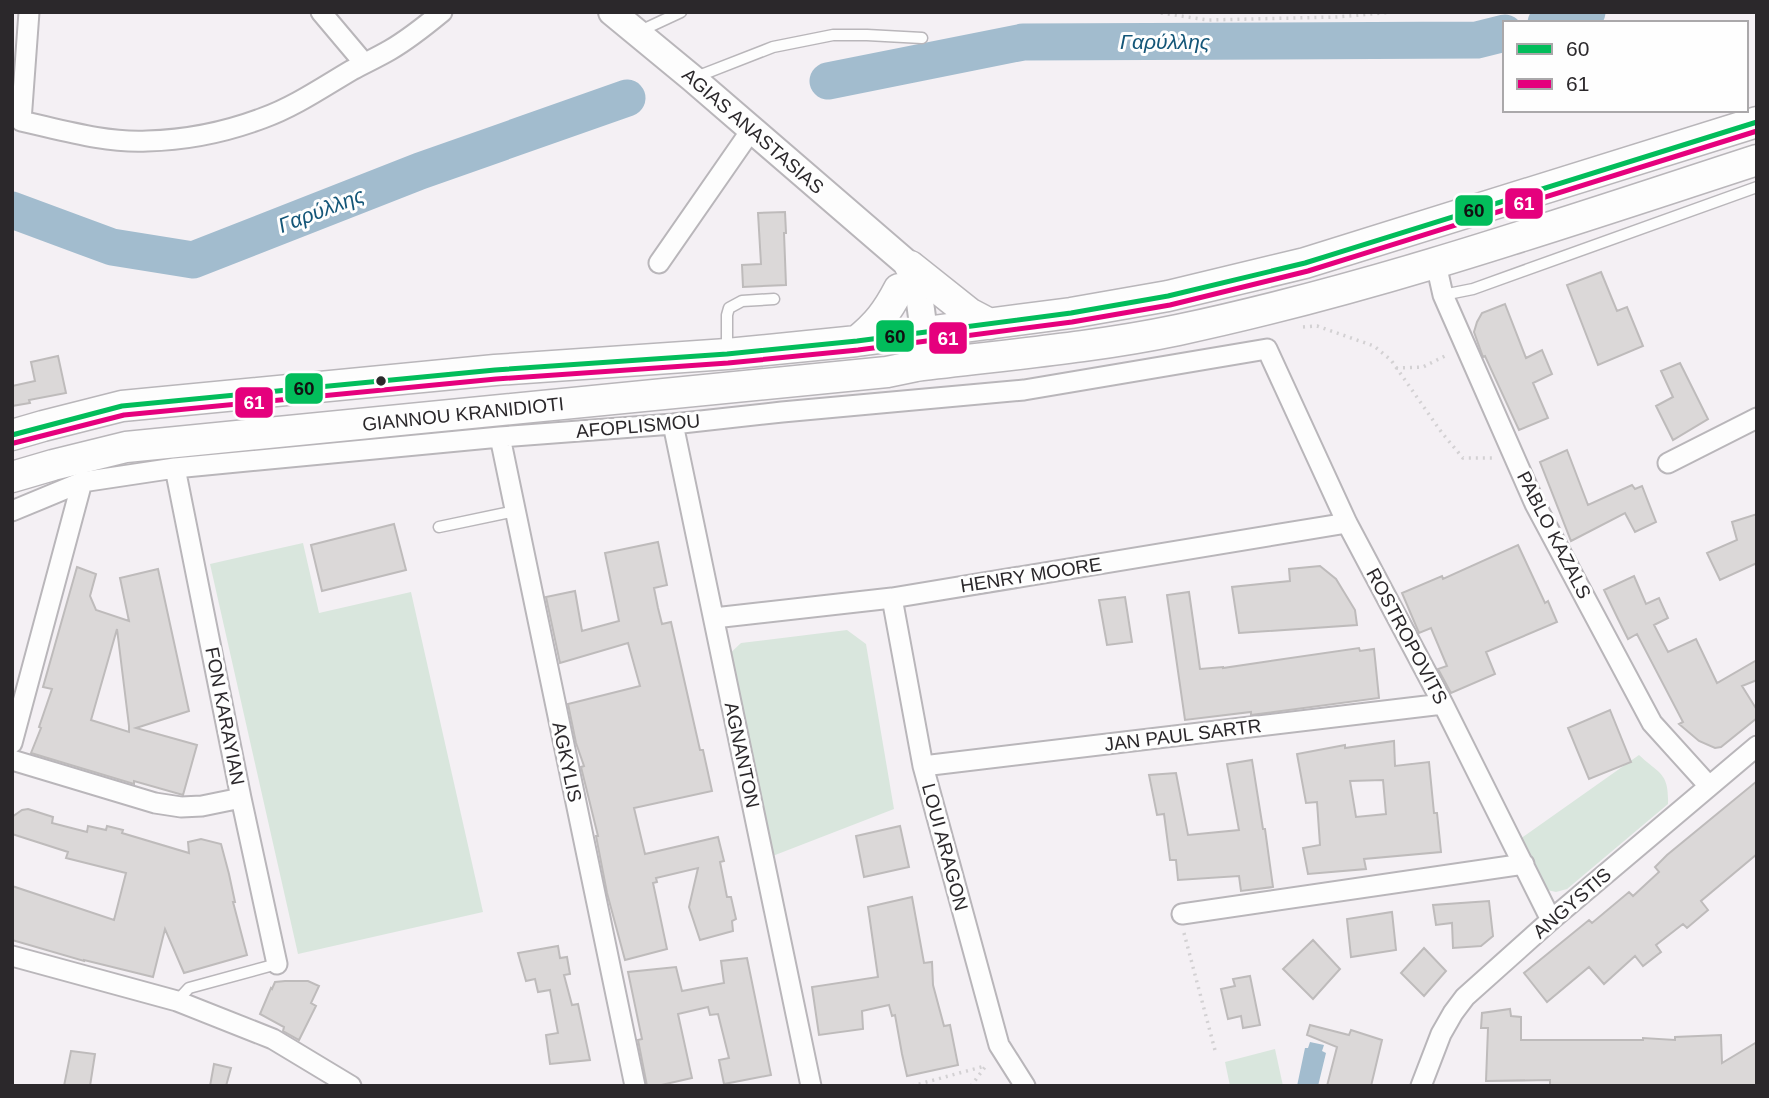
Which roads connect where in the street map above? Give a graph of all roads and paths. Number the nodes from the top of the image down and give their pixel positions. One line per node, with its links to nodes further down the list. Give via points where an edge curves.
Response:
1 (29, 12): 10 (street, via 21,121 105,139 146,142 190,137 264,118)
2 (321, 12): 10 (street)
3 (442, 12): 10 (street, via 414,35)
4 (612, 12): 8 (street, AGIAS ANASTASIAS)
5 (681, 12): 8 (lane)
6 (1154, 12): 7 (path, via 1208,20)
7 (1394, 12)
8 (637, 32): 11 (street, AGIAS ANASTASIAS)
9 (922, 38): 11 (lane, via 833,35 772,47)
10 (364, 63)
11 (692, 78): 13 (street, AGIAS ANASTASIAS)
12 (1757, 122): 21 (main road, GIANNOU KRANIDIOTI, via 1305,263 1168,296)
13 (752, 129): 16 (street); 18 (street, AGIAS ANASTASIAS)
14 (1757, 160): 17 (main road, GIANNOU KRANIDIOTI)
15 (1757, 187): 19 (lane, via 1474,289)
16 (659, 264)
17 (1436, 264): 19 (street, PABLO KAZALS); 27 (main road, GIANNOU KRANIDIOTI, via 1178,330 1102,344)
18 (901, 269): 21 (main road); 22 (street); 24 (main road, via 887,311)
19 (1443, 295): 23 (street, PABLO KAZALS)
20 (774, 299): 26 (lane, via 742,301 729,308)
21 (990, 324): 22 (main road, GIANNOU KRANIDIOTI)
22 (912, 334): 24 (main road, GIANNOU KRANIDIOTI); 27 (street)
23 (1460, 334): 28 (path, via 1445,356 1423,367); 33 (street, PABLO KAZALS)
24 (857, 341): 26 (main road, GIANNOU KRANIDIOTI)
25 (1267, 349): 28 (path, via 1279,329 1317,326 1374,346); 29 (street, AFOPLISMOU, via 1024,390); 40 (street, ROSTROPOVITS)
26 (727, 354): 31 (main road, GIANNOU KRANIDIOTI, via 495,370 122,406)
27 (916, 366): 36 (main road, GIANNOU KRANIDIOTI, via 125,447)
28 (1396, 368): 33 (path, via 1463,458)
29 (673, 424): 32 (street, AFOPLISMOU); 43 (street, AGNANTON)
30 (1755, 424): 34 (street)
31 (12, 435)
32 (500, 438): 35 (street, AFOPLISMOU); 39 (street, AGKYLIS)
33 (1515, 457): 49 (street, PABLO KAZALS, via 1535,504 1652,723)
34 (1668, 463)
35 (175, 468): 37 (street, AFOPLISMOU); 50 (street, FON KARAYIAN)
36 (12, 477)
37 (82, 482): 38 (street, AFOPLISMOU); 45 (street)
38 (12, 511)
39 (515, 511): 41 (lane); 60 (street, AGKYLIS)
40 (1348, 523): 42 (street, HENRY MOORE); 44 (street, ROSTROPOVITS)
41 (439, 527)
42 (892, 598): 43 (street, HENRY MOORE); 48 (street, LOUI ARAGON)
43 (714, 618): 61 (street, AGNANTON)
44 (1443, 704): 48 (street, JAN PAUL SARTR); 51 (street, ROSTROPOVITS)
45 (12, 743)
46 (1757, 746): 49 (street, ANGYSTIS)
47 (12, 760): 50 (street, via 155,803 181,807)
48 (923, 766): 64 (street, LOUI ARAGON, via 999,1045)
49 (1709, 786): 53 (street, ANGYSTIS)
50 (241, 799): 55 (street, FON KARAYIAN)
51 (1524, 864): 52 (street); 53 (street, ROSTROPOVITS)
52 (1182, 914): 57 (path)
53 (1551, 920): 58 (street, ANGYSTIS, via 1465,997 1441,1034)
54 (12, 956): 56 (street)
55 (277, 964): 56 (lane, via 189,988)
56 (177, 1001): 59 (street, via 273,1039)
57 (1216, 1054)
58 (1426, 1084)
59 (351, 1086)
60 (635, 1086)
61 (811, 1086)
62 (912, 1086): 63 (path, via 985,1066)
63 (971, 1086)
64 (1025, 1086)

